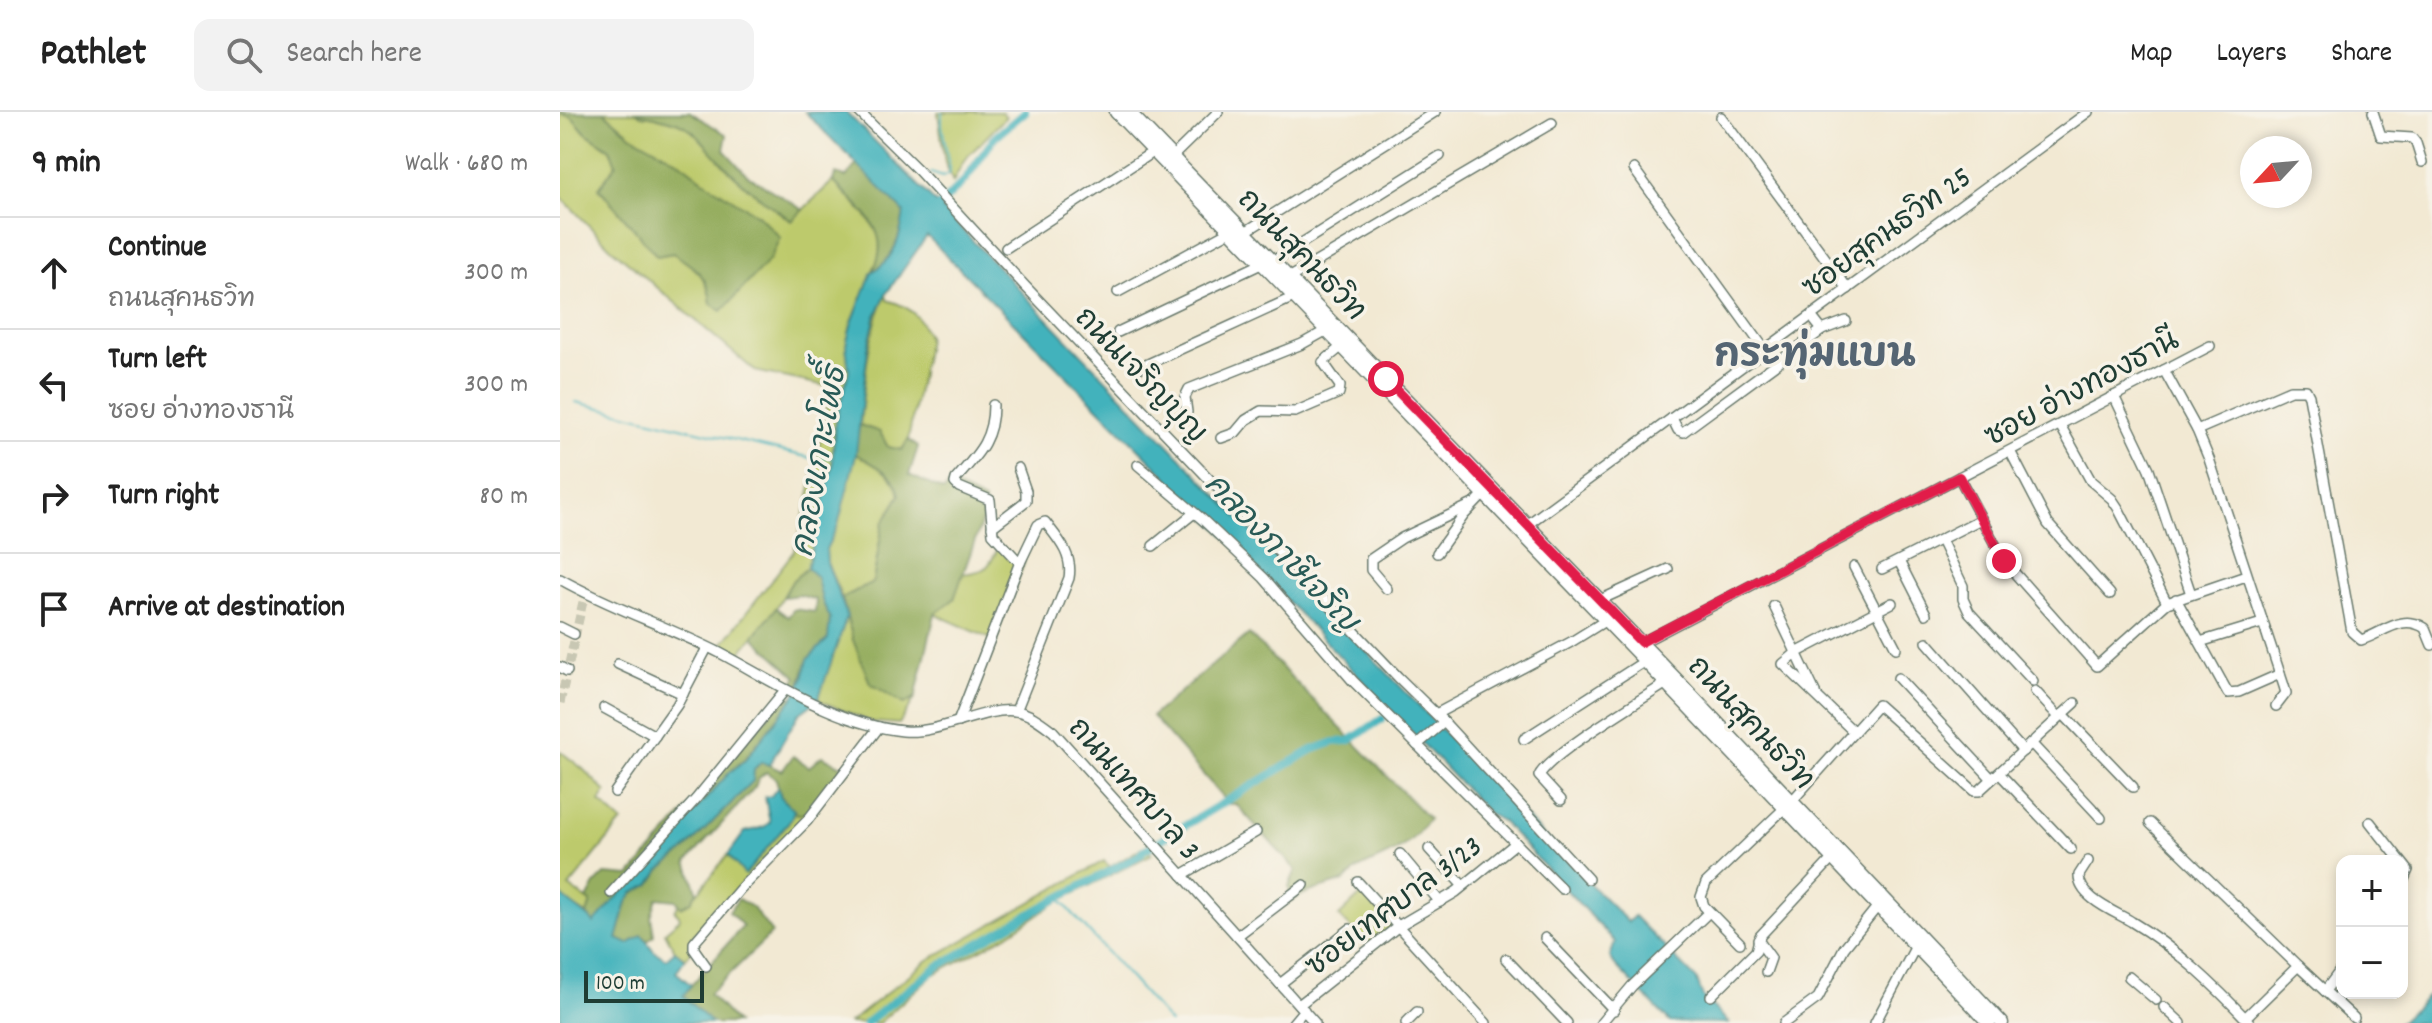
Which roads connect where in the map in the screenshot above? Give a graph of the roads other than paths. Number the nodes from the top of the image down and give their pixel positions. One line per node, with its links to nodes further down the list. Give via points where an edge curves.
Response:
1 (859, 112): 92 (street, ถนนเจริญบุญ)
2 (1116, 112): 10 (main road, ถนนสุคนธวิท)
3 (1130, 112): 12 (main road, ถนนสุคนธวิท)
4 (1218, 112): 12 (street)
5 (1435, 112): 16 (street)
6 (2088, 112): 20 (street, ซอยสุคนธวิท 25)
7 (2373, 112): 13 (street, via 2381,136 2412,138)
8 (1721, 117): 20 (street)
9 (1552, 123): 19 (street)
10 (1154, 151): 15 (main road, ถนนสุคนธวิท); 17 (street)
11 (1440, 156): 18 (street)
12 (1172, 157): 16 (main road, ถนนสุคนธวิท)
13 (2422, 162)
14 (1634, 169): 30 (street)
15 (1230, 231): 18 (main road, ถนนสุคนธวิท); 21 (street)
16 (1245, 232): 18 (main road, ถนนสุคนธวิท)
17 (1006, 248)
18 (1266, 264): 19 (main road, ถนนสุคนธวิท); 22 (main road, ถนนสุคนธวิท); 27 (street)
19 (1289, 278): 49 (main road, ถนนสุคนธวิท)
20 (1848, 289): 23 (street, ซอยสุคนธวิท 25)
21 (1118, 292)
22 (1294, 297): 25 (main road, ถนนสุคนธวิท); 31 (street)
23 (1811, 316): 26 (street); 30 (street, ซอยสุคนธวิท 25)
24 (1846, 321): 26 (street)
25 (1327, 330): 28 (main road, ถนนสุคนธวิท); 35 (street, via 1189,389)
26 (1822, 330): 36 (street, via 1683,432)
27 (1118, 332)
28 (1342, 346): 39 (street, via 1323,362 1340,386 1339,393 1295,412 1261,411); 44 (main road, ถนนสุคนธวิท)
29 (2210, 346): 32 (street, ซอย อ่างทองธานี)
30 (1765, 350): 36 (street, ซอยสุคนธวิท 25)
31 (1137, 369)
32 (2164, 370): 33 (street, ซอย อ่างทองธานี); 38 (street)
33 (2114, 396): 37 (street, ซอย อ่างทองธานี); 62 (street, via 2149,469)
34 (993, 405): 48 (street, via 989,435 955,483 990,500)
35 (1187, 412)
36 (1672, 418): 49 (street, ซอยสุคนธวิท 25)
37 (2060, 425): 40 (street, ซอย อ่างทองธานี); 64 (street, via 2091,481 2118,508)
38 (2197, 430): 58 (street); 76 (street, via 2290,390 2306,390 2352,632 2361,640 2397,623 2415,623 2425,628)
39 (1221, 438)
40 (2010, 451): 43 (street, ซอย อ่างทองธานี); 61 (street, via 2048,524)
41 (1138, 465): 46 (street)
42 (1018, 468): 48 (street, via 1026,501)
43 (1959, 477): 47 (street); 75 (street, ซอย อ่างทองธานี)
44 (1484, 494): 45 (street); 49 (main road, ถนนสุคนธวิท)
45 (1473, 504): 52 (street); 60 (street, via 1371,559 1371,570)
46 (1194, 513): 51 (street); 100 (street, via 1264,578 1337,664)
47 (1981, 519): 50 (street); 64 (street, via 2010,570 2097,666)
48 (992, 527): 54 (street, via 995,540)
49 (1523, 527): 63 (main road, ถนนสุคนธวิท); 69 (main road, ถนนสุคนธวิท)
50 (1941, 540): 53 (street); 93 (street, via 1969,612)
51 (1153, 546)
52 (1437, 553)
53 (1899, 561): 57 (street); 68 (street)
54 (1020, 563): 91 (street, via 1043,522 1068,553 1071,570); 94 (street)
55 (1854, 567): 67 (street)
56 (1668, 569): 63 (street)
57 (1882, 569)
58 (2246, 576): 62 (street); 70 (street)
59 (560, 579): 77 (street)
60 (1387, 589)
61 (2110, 594)
62 (2191, 594): 64 (street)
63 (1600, 600): 69 (main road, ถนนสุคนธวิท)
64 (2172, 601): 74 (street)
65 (1892, 603): 67 (street)
66 (1774, 606): 79 (street)
67 (1877, 611): 78 (street); 79 (street)
68 (1926, 614)
69 (1610, 617): 75 (main road, ถนนสุคนธวิท); 92 (street)
70 (2262, 623): 74 (street); 82 (street)
71 (560, 627): 72 (street)
72 (574, 634)
73 (1927, 642): 101 (street)
74 (2200, 642): 82 (street, via 2228,693)
75 (1637, 645): 80 (main road, ถนนสุคนธวิท); 84 (main road, ถนนสุคนธวิท)
76 (2432, 645)
77 (707, 648): 85 (street); 86 (street)
78 (1896, 648)
79 (1796, 653): 87 (street); 87 (street, via 1782,666)
80 (1645, 661): 84 (main road, ถนนสุคนธวิท); 99 (street)
81 (618, 664): 86 (street)
82 (2280, 674): 89 (street, via 2286,693)
83 (1898, 678): 102 (street)
84 (1670, 681): 105 (street, via 1538,773); 106 (main road, ถนนสุคนธวิท)
85 (788, 691): 96 (street); 124 (street)
86 (683, 694): 98 (street)
87 (1818, 699): 97 (street)
88 (2075, 703): 93 (street)
89 (2276, 706)
90 (604, 708): 98 (street)
91 (1016, 711): 94 (street); 118 (street, ถนนเทศบาล 3, via 1053,731)
92 (1436, 714): 95 (street, ถนนเจริญบุญ)
93 (2061, 716): 101 (street); 103 (street)
94 (958, 722): 96 (street, via 917,732)
95 (1442, 723): 100 (street); 119 (street, ถนนเจริญบุญ)
96 (879, 727): 136 (street, via 807,821 694,943)
97 (1853, 731): 102 (street, via 1878,705 1974,791); 106 (street)
98 (655, 736): 104 (street)
99 (1524, 739)
100 (1418, 744): 111 (street)
101 (2027, 747): 102 (street); 107 (street)
102 (1996, 776): 113 (street)
103 (2133, 787)
104 (615, 792)
105 (1561, 800)
106 (1787, 805): 116 (main road, ถนนสุคนธวิท); 127 (street, via 1706,883 1702,900); 134 (main road, ถนนสุคนธวิท)
107 (2101, 818)
108 (2370, 822): 115 (street)
109 (2150, 823): 137 (street)
110 (1256, 832): 118 (street)
111 (1516, 843): 122 (street, ซอยเทศบาล 3/23); 123 (street)
112 (1429, 849): 122 (street)
113 (2071, 849)
114 (1400, 854): 125 (street)
115 (2396, 855)
116 (1832, 859): 126 (main road, ถนนสุคนธวิท); 132 (street)
117 (2088, 861): 149 (street, via 2079,875 2081,888 2180,956)
118 (1182, 875): 130 (street, ถนนเทศบาล 3)
119 (1588, 879)
120 (1358, 882): 128 (street)
121 (1304, 885): 130 (street)
122 (1463, 886): 125 (street, ซอยเทศบาล 3/23)
123 (1562, 889)
124 (611, 893)
125 (1440, 902): 128 (street, ซอยเทศบาล 3/23)
126 (1877, 907): 134 (main road, ถนนสุคนธวิท); 158 (street, via 1844,948 1818,998)
127 (1709, 912): 133 (street); 146 (street)
128 (1400, 925): 145 (street, ซอยเทศบาล 3/23); 155 (street)
129 (1350, 929): 142 (street)
130 (1237, 936): 142 (street, ถนนเทศบาล 3)
131 (1545, 938): 146 (street)
132 (1758, 940): 138 (street, via 1771,958); 144 (street, via 1756,951)
133 (1740, 943)
134 (1918, 943): 140 (main road, ถนนสุคนธวิท); 151 (street)
135 (1506, 959): 156 (street)
136 (706, 966)
137 (2298, 966): 143 (street); 149 (street)
138 (1766, 972)
139 (2336, 976): 143 (street)
140 (1951, 977): 150 (main road, ถนนสุคนธวิท); 159 (main road, ถนนสุคนธวิท)
141 (2129, 977): 160 (street)
142 (1280, 984): 145 (street, ถนนเทศบาล 3)
143 (2325, 991): 148 (street)
144 (1711, 996)
145 (1302, 1008): 152 (street, ซอยเทศบาล 3/23); 153 (street, ถนนเทศบาล 3)
146 (1614, 1010): 157 (street)
147 (1417, 1012): 154 (street)
148 (2354, 1018)
149 (2248, 1020)
150 (1984, 1021)
151 (1877, 1022)
152 (1293, 1023)
153 (1315, 1023)
154 (1406, 1023)
155 (1486, 1023)
156 (1567, 1023)
157 (1601, 1023)
158 (1784, 1023)
159 (2002, 1023)
160 (2181, 1023)

